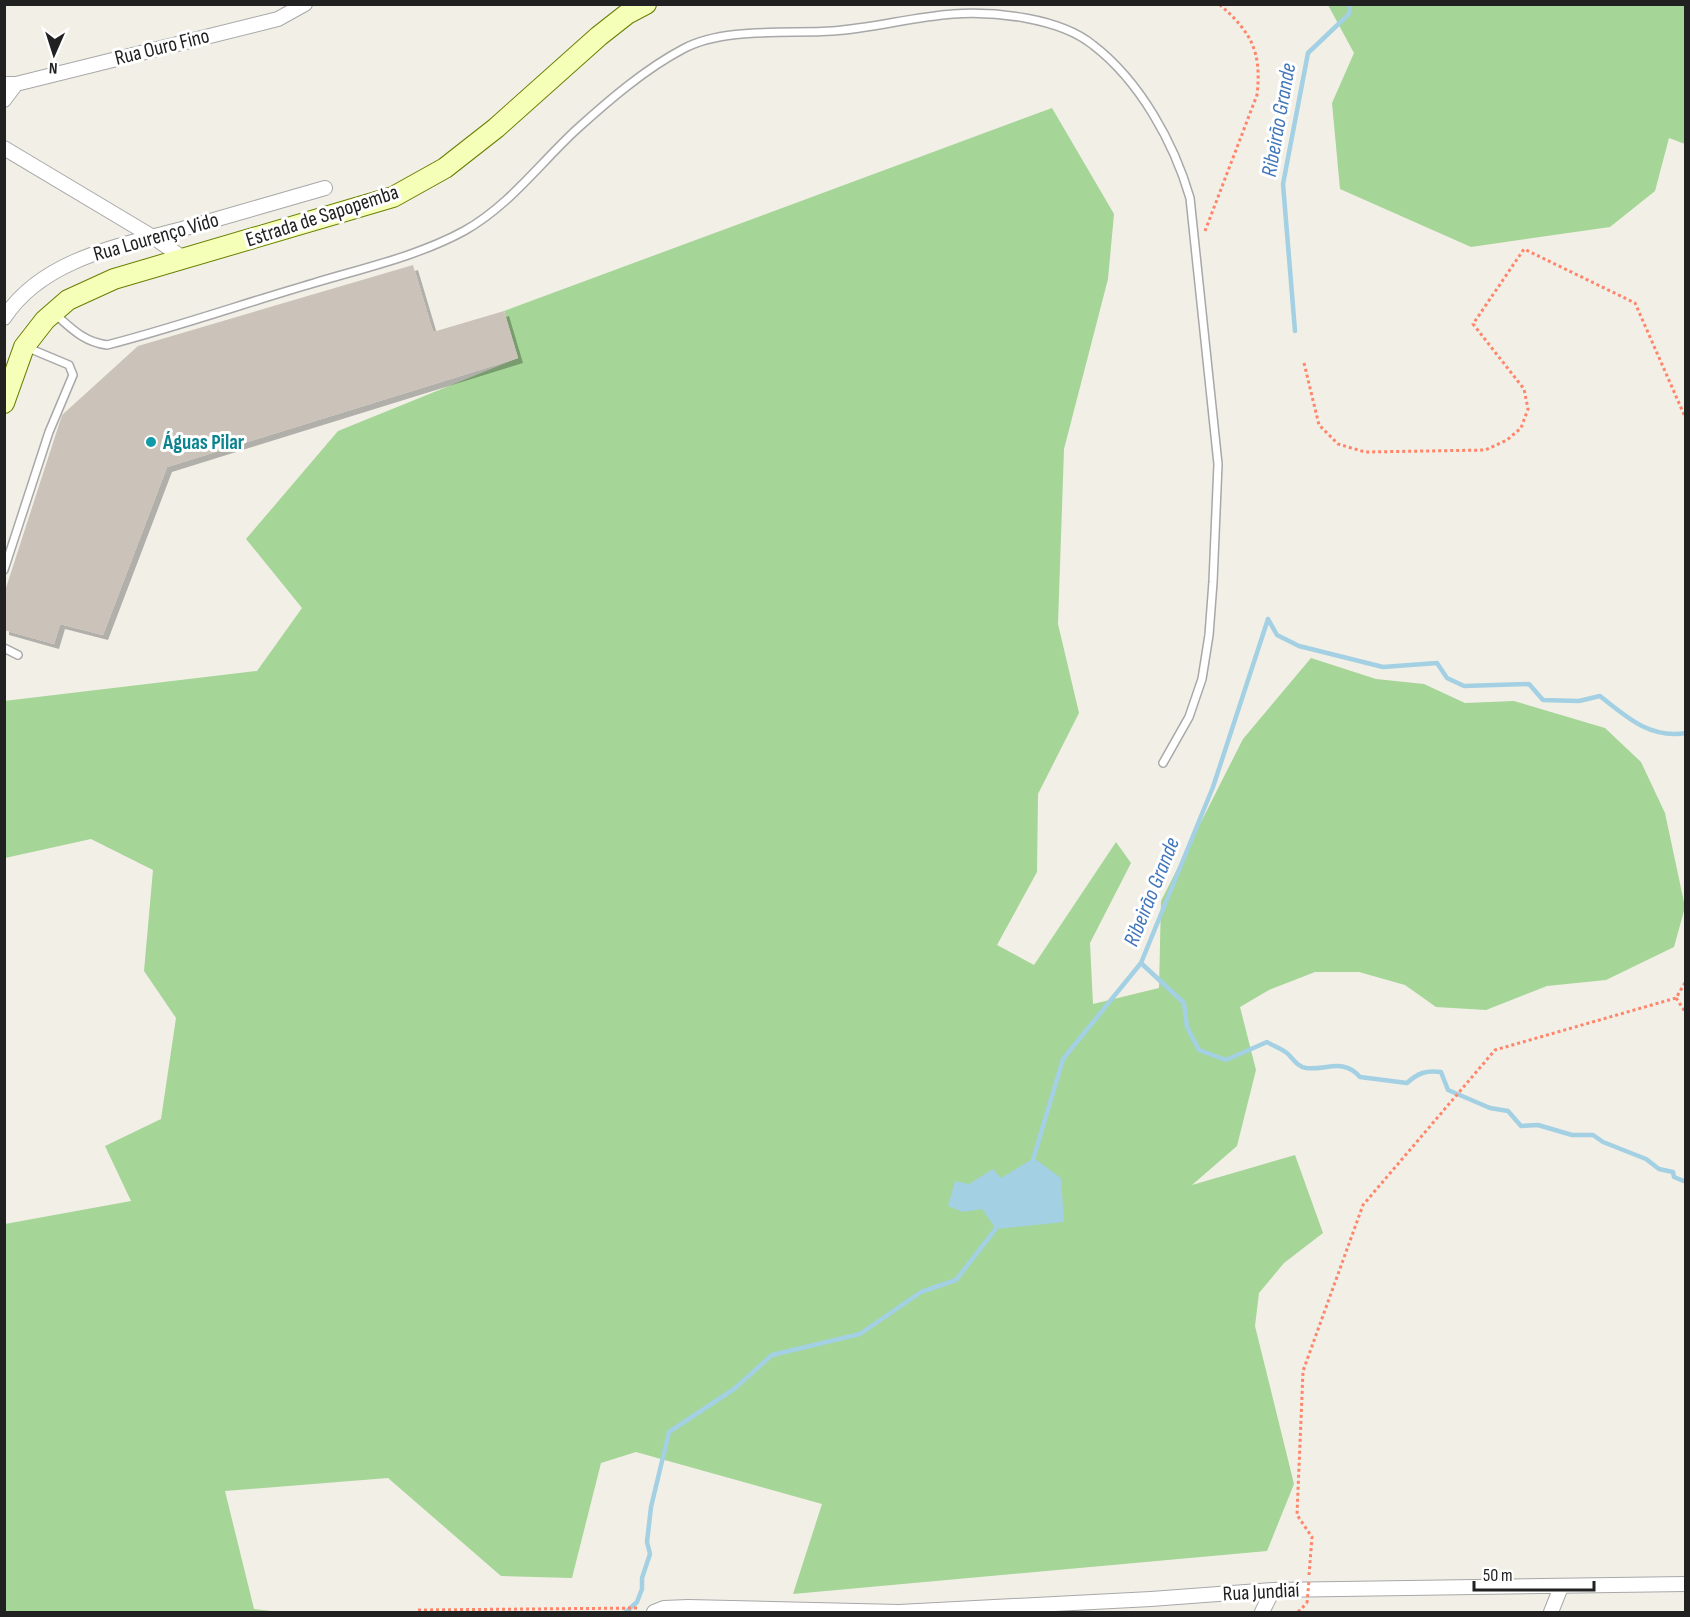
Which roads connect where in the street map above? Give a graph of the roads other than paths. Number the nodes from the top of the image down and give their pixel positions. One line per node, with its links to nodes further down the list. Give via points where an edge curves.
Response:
1 (305, 4): 3 (street, Rua Ouro Fino, via 278,19)
2 (646, 4): 8 (main road, Estrada de Sapopemba, via 599,36 445,168 393,197)
3 (10, 84): 4 (street, Rua Ouro Fino)
4 (4, 100)
5 (4, 148): 7 (street)
6 (325, 188): 7 (street, Rua Lourenço Vido)
7 (153, 237): 8 (street); 10 (street, Rua Lourenço Vido, via 78,260 39,283)
8 (183, 258): 9 (main road, Estrada de Sapopemba, via 88,290)
9 (53, 312): 11 (main road, Estrada de Sapopemba); 16 (lane, via 81,337 107,345 411,254 464,231 512,198 576,130 685,47 731,36 837,31 955,14 1026,18 1060,28 1092,44 1126,78 1180,163 1190,198 1218,464 1209,635 1202,679 1189,717)
10 (4, 318)
11 (24, 347): 12 (main road, Estrada de Sapopemba); 13 (lane, via 69,365 73,375 49,432)
12 (4, 403)
13 (4, 570)
14 (4, 648): 15 (lane)
15 (18, 655)
16 (1163, 763)
17 (1686, 1584): 18 (street, Rua Jundiaí)
18 (1561, 1587): 19 (street, Rua Jundiaí); 22 (street)
19 (1272, 1590): 20 (street, Rua Jundiaí, via 899,1612 688,1607); 21 (street)
20 (651, 1610)
21 (1262, 1612)
22 (1551, 1612)

